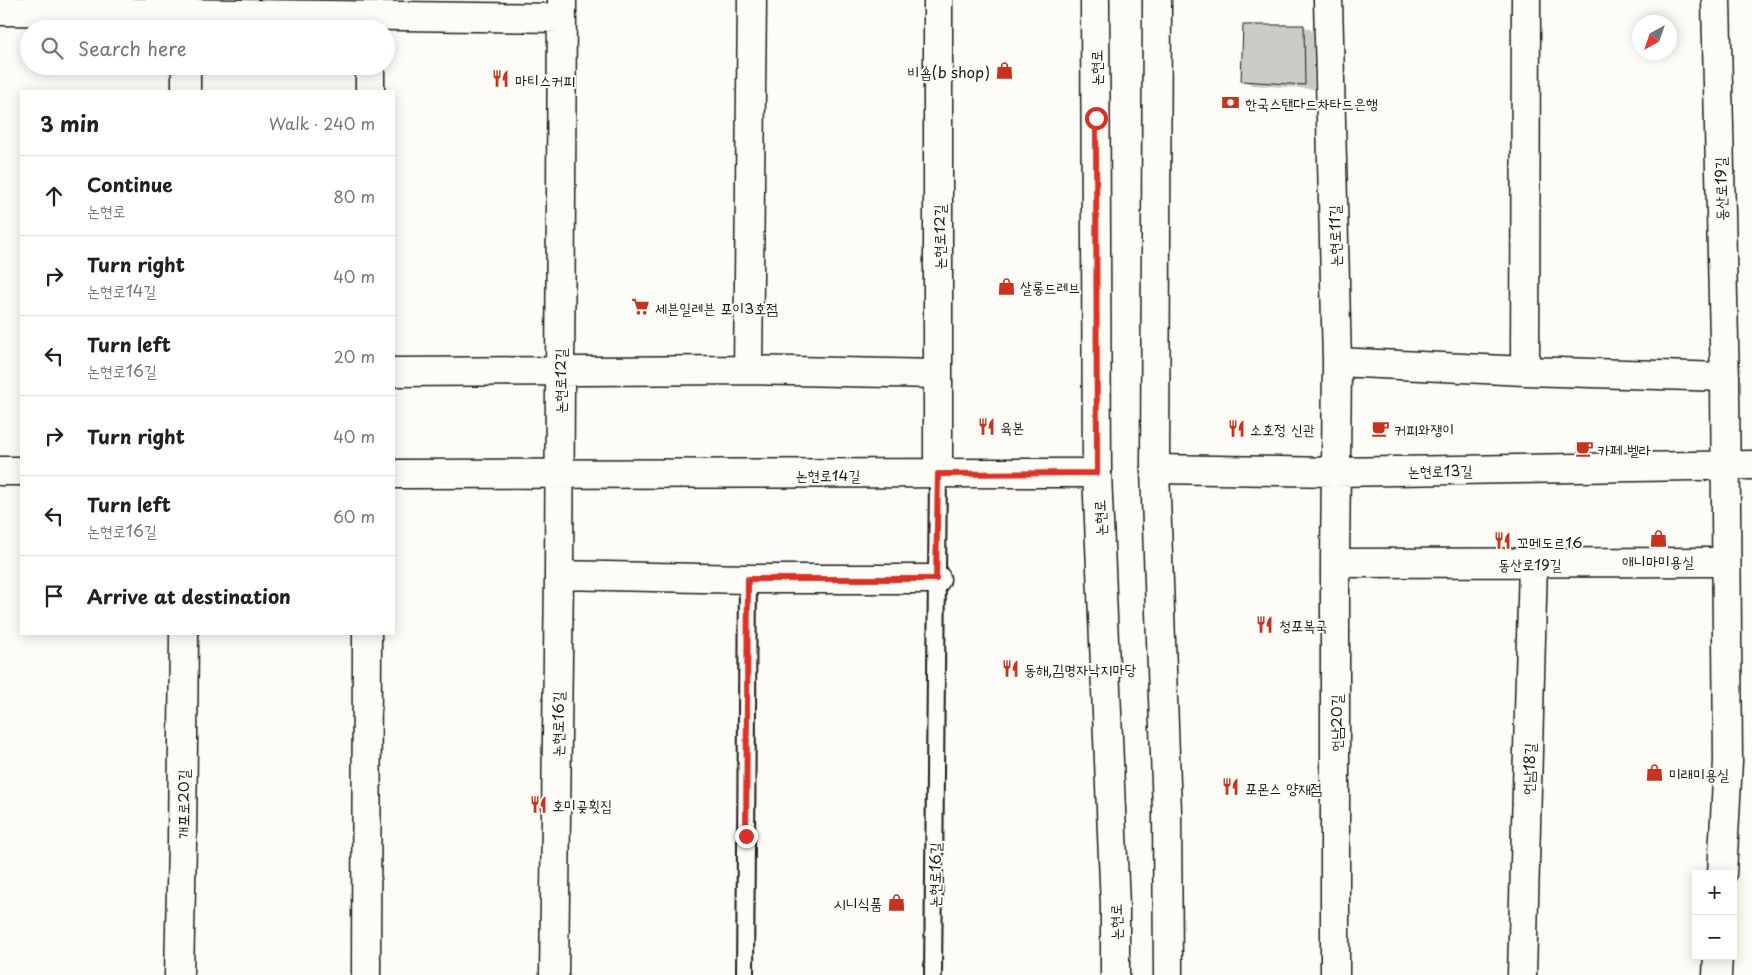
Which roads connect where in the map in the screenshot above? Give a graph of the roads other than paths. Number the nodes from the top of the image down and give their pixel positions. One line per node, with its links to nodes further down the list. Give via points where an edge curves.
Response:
1 (752, 0): 18 (street)
2 (938, 0): 22 (street, 논현로12길)
3 (1095, 0): 29 (street, 논현로)
4 (1157, 0): 25 (street)
5 (1328, 0): 17 (street, 논현로11길)
6 (1526, 0): 20 (street)
7 (1716, 0): 23 (street, 동산로19길)
8 (562, 9): 12 (street, 논현로12길); 19 (street, 논현로12길)
9 (0, 10): 10 (street, 논현로12길)
10 (187, 14): 11 (street, 논현로12길)
11 (324, 20)
12 (395, 20)
13 (186, 75): 15 (street)
14 (370, 75): 16 (street)
15 (186, 90)
16 (370, 90)
17 (1337, 362): 20 (street); 28 (street, 논현로11길)
18 (748, 370): 19 (street); 22 (street)
19 (560, 371): 21 (street); 31 (street, 논현로12길)
20 (1524, 371): 23 (street)
21 (395, 372)
22 (938, 374): 32 (street, 논현로12길)
23 (1725, 377): 24 (street, 동산로19길)
24 (1739, 464): 28 (street, 논현로13길); 33 (street, 동산로19길)
25 (1155, 469): 28 (street, 논현로13길); 49 (street, via 1168,812)
26 (0, 471): 27 (street)
27 (20, 471)
28 (1336, 472): 34 (street, 언남20길)
29 (1097, 473): 32 (street, 논현로14길); 48 (street, 논현로)
30 (395, 474): 31 (street, 논현로14길)
31 (559, 474): 32 (street, 논현로14길); 36 (street, 논현로16길)
32 (938, 474): 38 (lane, 논현로16길)
33 (1726, 562): 35 (street, 동산로19길); 41 (street, 동산로19길, via 1728,761)
34 (1335, 563): 35 (street, 동산로19길); 50 (street, 언남20길)
35 (1533, 563): 51 (street, 언남18길)
36 (559, 575): 37 (street); 45 (street, 논현로16길)
37 (748, 579): 38 (street); 46 (lane)
38 (936, 579): 47 (lane, 논현로16길)
39 (184, 635): 43 (street, 개포로20길)
40 (367, 635): 44 (street)
41 (1722, 870)
42 (1718, 960): 52 (street)
43 (179, 975)
44 (366, 975)
45 (554, 975)
46 (745, 975)
47 (933, 975)
48 (1116, 975)
49 (1168, 975)
50 (1335, 975)
51 (1522, 975)
52 (1717, 975)

